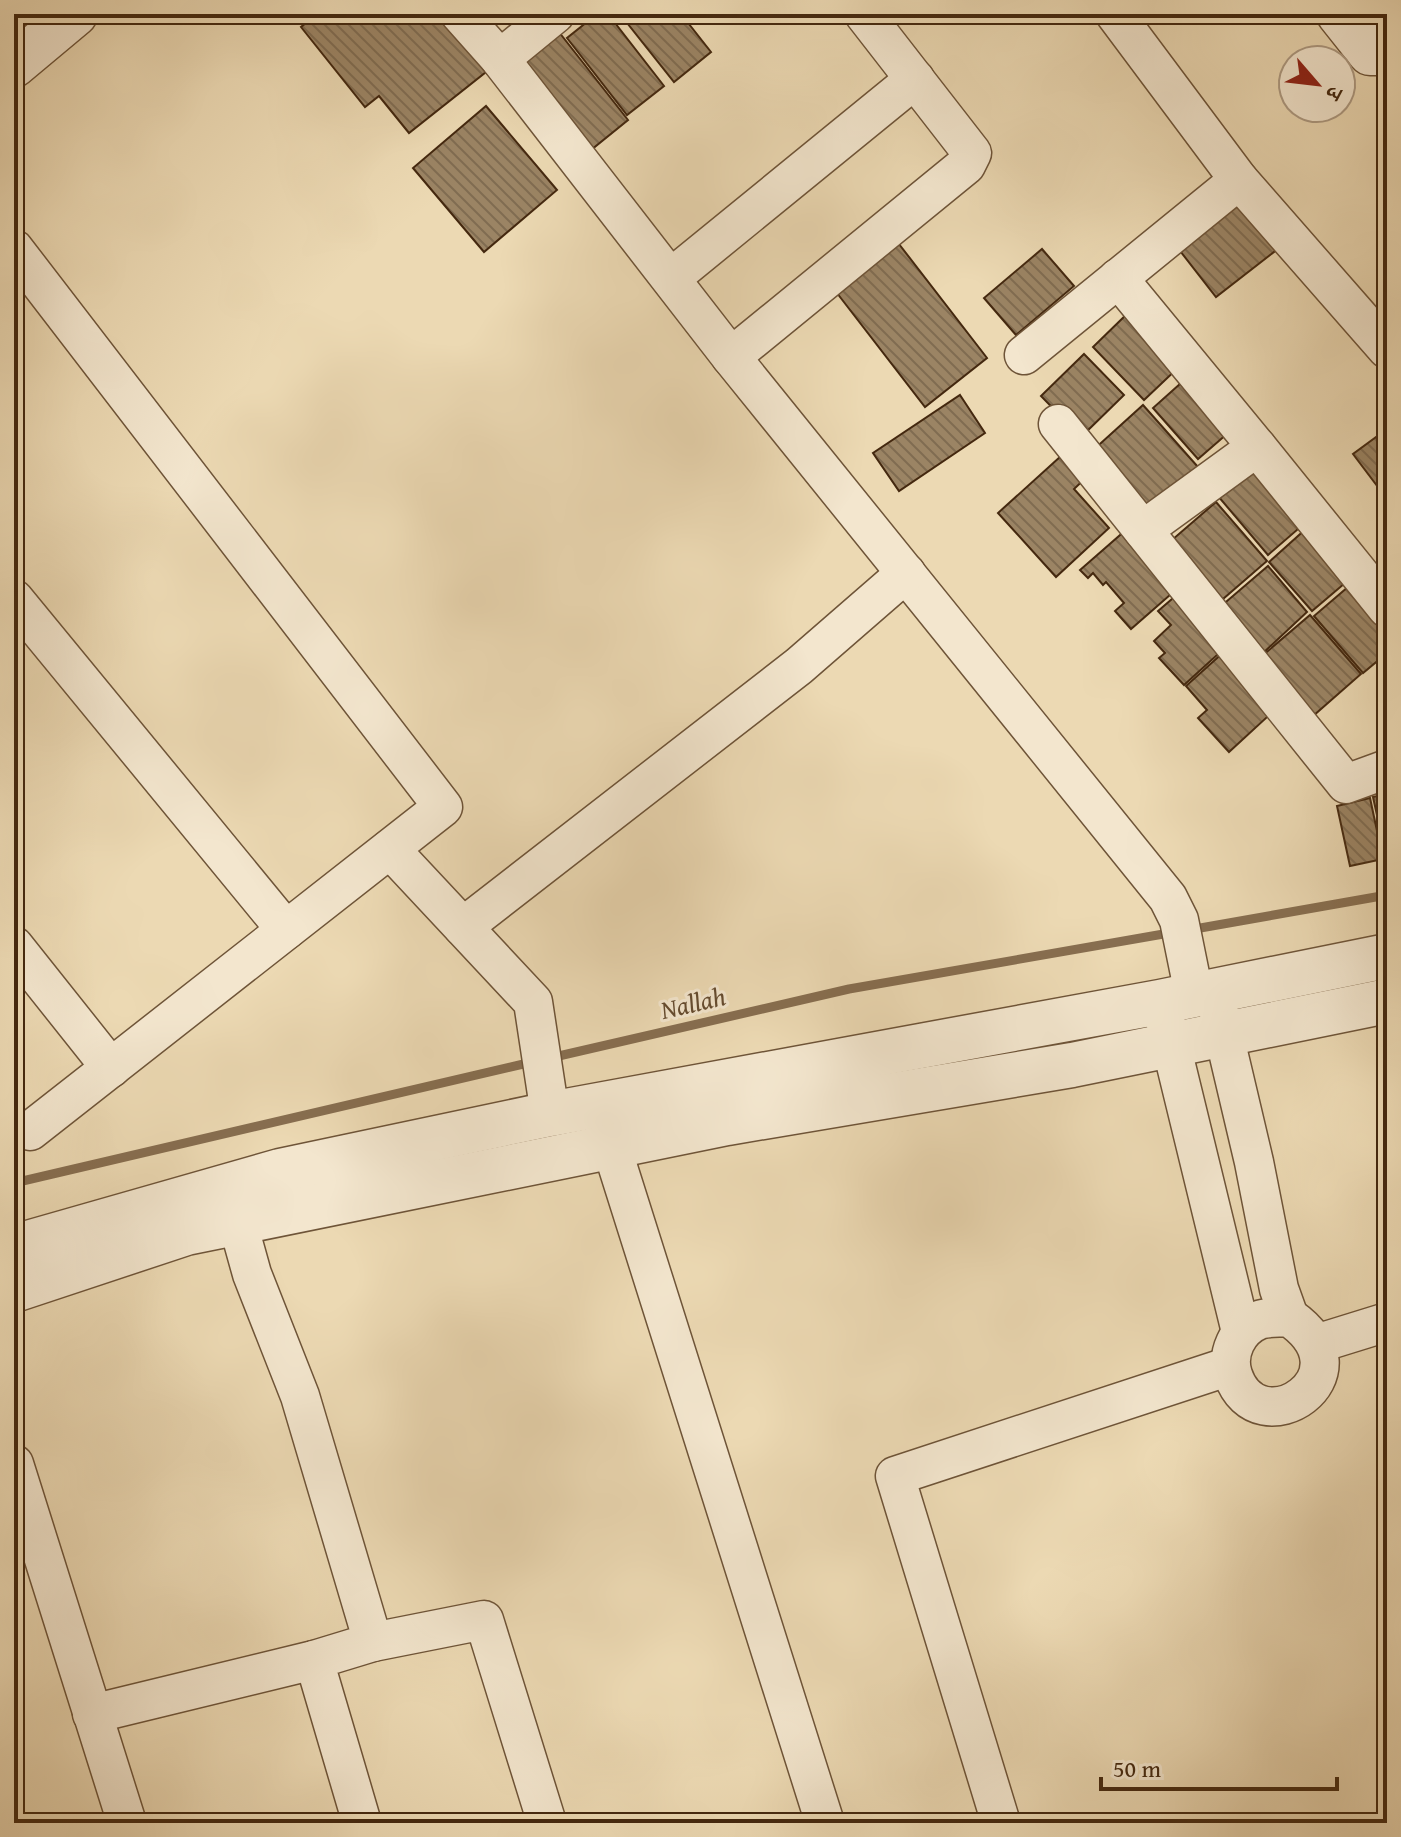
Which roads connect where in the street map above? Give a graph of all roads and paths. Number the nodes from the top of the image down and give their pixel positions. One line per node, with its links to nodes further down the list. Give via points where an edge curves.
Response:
1 (75, 14): 9 (street)
2 (460, 14): 7 (street)
3 (555, 14): 7 (street)
4 (864, 14): 10 (street)
5 (1115, 14): 11 (street)
6 (1339, 14): 8 (street)
7 (500, 59): 13 (street)
8 (1381, 60)
9 (14, 65)
10 (915, 79): 13 (street); 17 (street, via 972,153 966,165)
11 (1239, 180): 14 (street); 15 (street)
12 (14, 249): 25 (street, via 443,807)
13 (671, 278): 17 (street)
14 (1118, 278): 16 (street); 19 (street)
15 (1387, 349)
16 (1024, 355)
17 (731, 357): 21 (street)
18 (1058, 424): 20 (street)
19 (1257, 447): 20 (street); 23 (street)
20 (1143, 530): 24 (street, via 1346,784)
21 (906, 573): 26 (street, via 799,666); 30 (street, via 1168,898 1179,920)
22 (14, 599): 27 (street)
23 (1387, 608)
24 (1387, 769)
25 (390, 849): 26 (street); 27 (street)
26 (463, 927): 36 (street, via 533,1002)
27 (286, 930): 34 (street)
28 (14, 946): 34 (street)
29 (1387, 956): 30 (street)
30 (1190, 990): 32 (street); 33 (street); 35 (street)
31 (1387, 1001): 32 (street)
32 (1224, 1034): 33 (street); 42 (street)
33 (1171, 1045): 38 (street); 45 (street)
34 (111, 1068): 37 (street)
35 (599, 1106): 36 (street); 38 (street)
36 (550, 1114): 39 (street)
37 (30, 1131)
38 (612, 1146): 39 (street); 53 (street)
39 (232, 1204): 40 (street); 41 (street, via 186,1233); 47 (street, via 252,1274 300,1396)
40 (14, 1247)
41 (14, 1290)
42 (1289, 1317): 44 (street); 45 (street, via 1260,1319)
43 (1387, 1322): 44 (street)
44 (1316, 1344): 45 (street, via 1320,1366 1312,1387 1296,1402 1275,1408 1253,1402 1237,1388)
45 (1235, 1349): 54 (street, via 895,1476)
46 (14, 1464): 49 (street)
47 (373, 1642): 48 (street); 52 (street, via 484,1620)
48 (314, 1660): 49 (street); 51 (street)
49 (92, 1714): 50 (street)
50 (127, 1823)
51 (362, 1823)
52 (547, 1823)
53 (825, 1823)
54 (1001, 1823)

